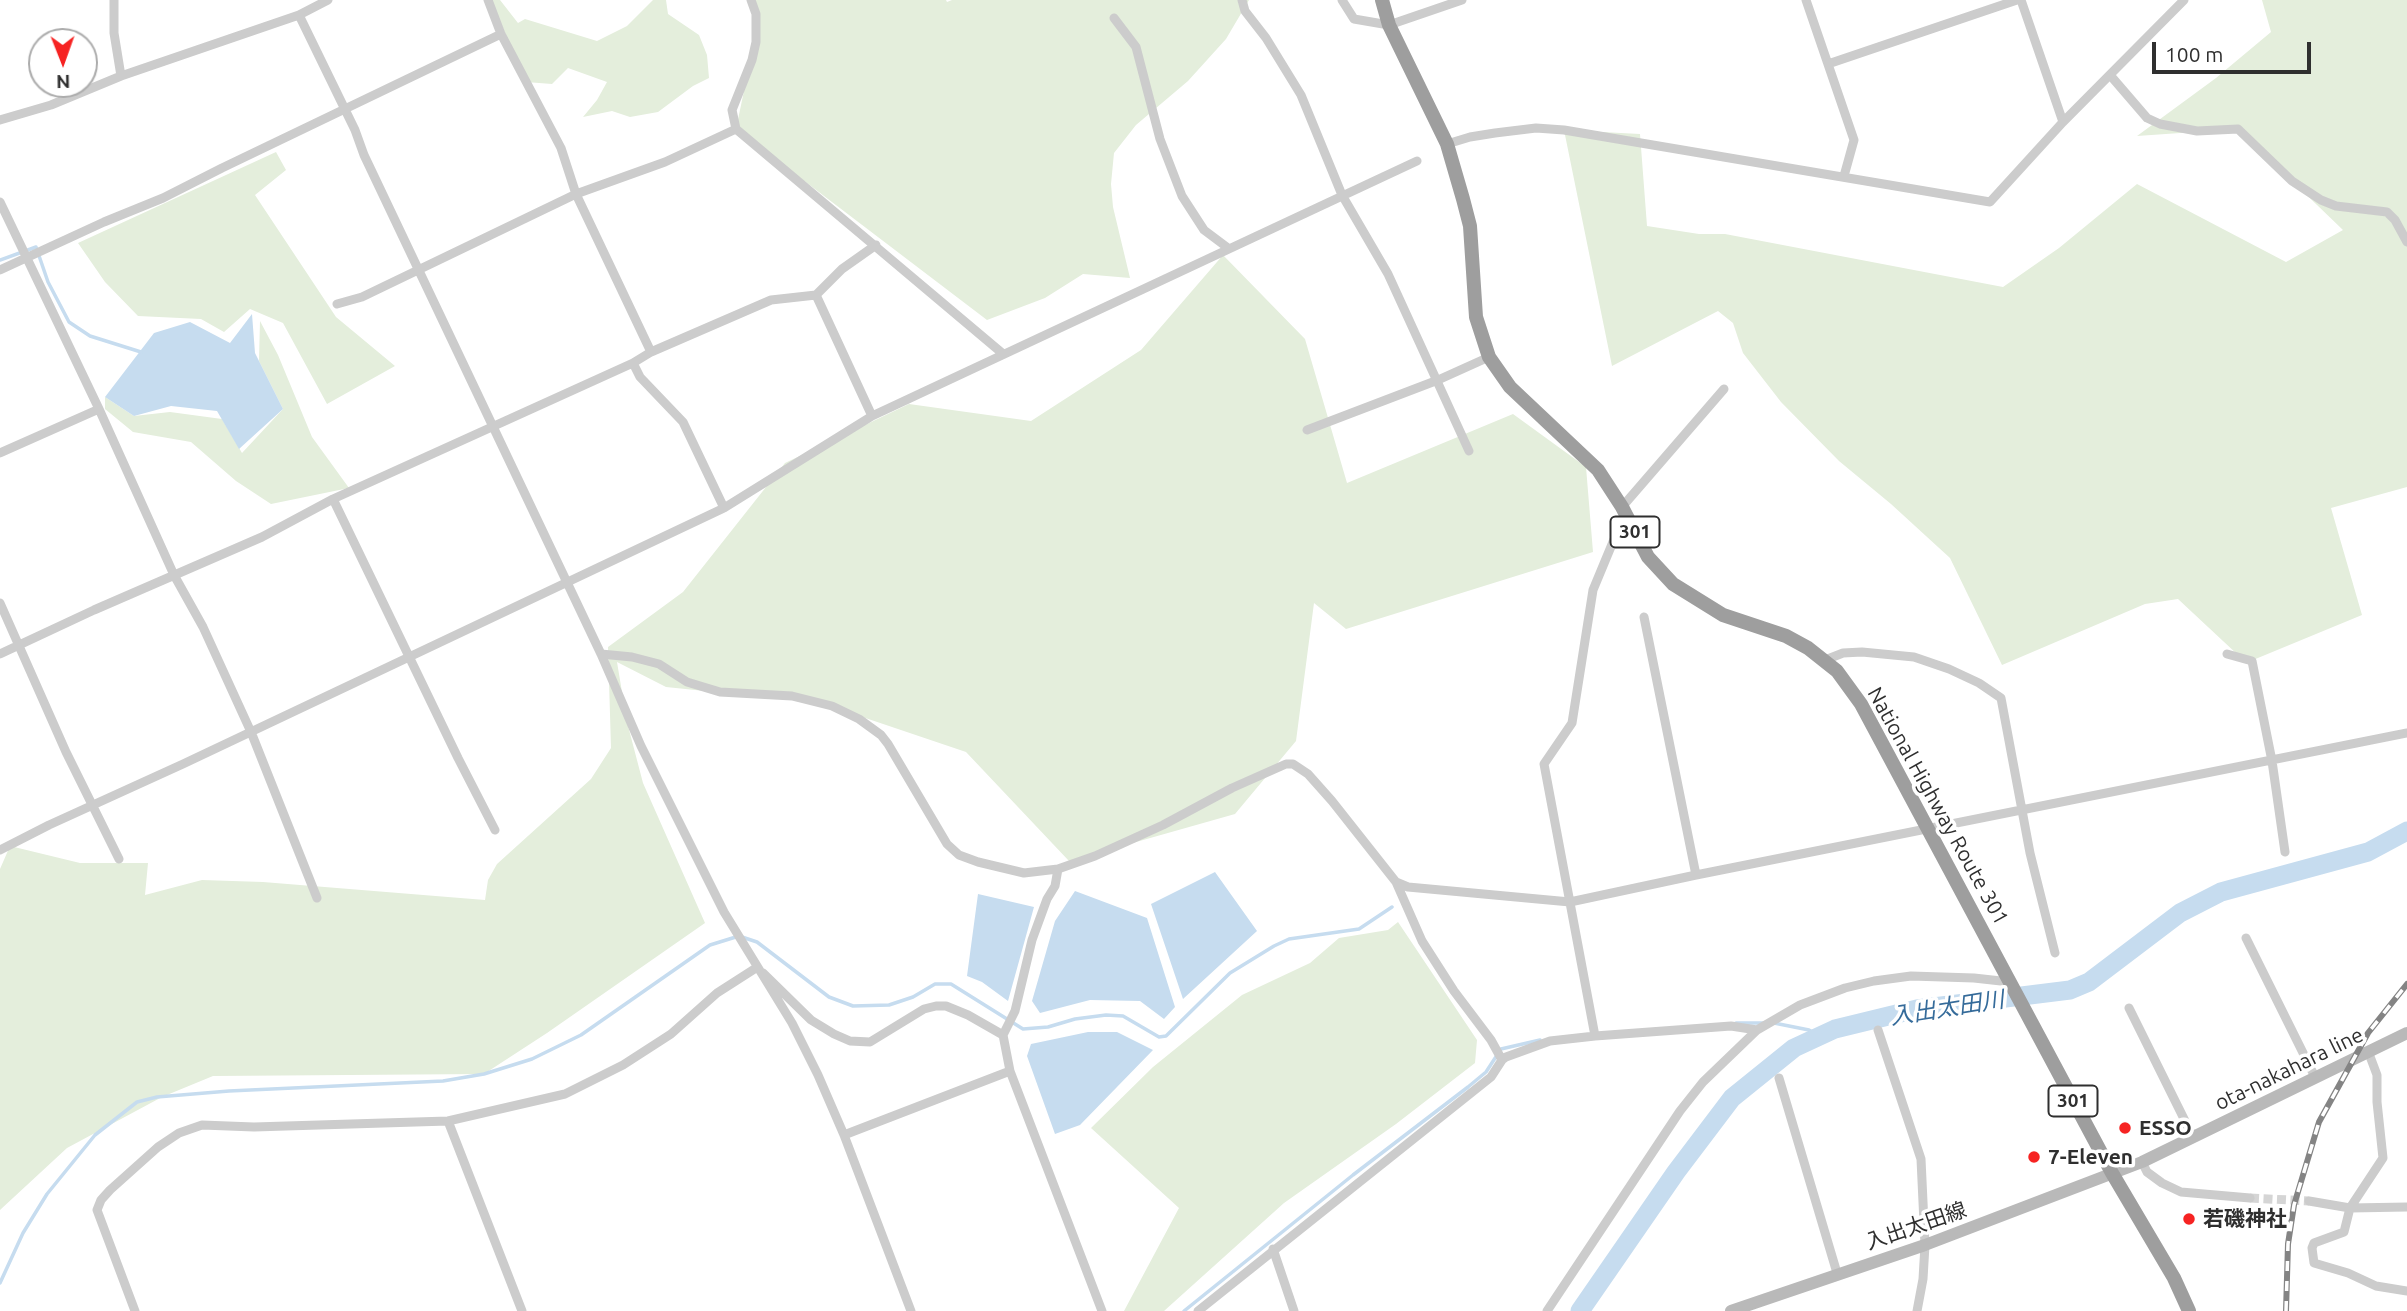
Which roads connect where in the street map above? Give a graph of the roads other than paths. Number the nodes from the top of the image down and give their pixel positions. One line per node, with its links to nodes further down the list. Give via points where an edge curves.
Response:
1 (114, 0): 18 (street)
2 (328, 0): 12 (street)
3 (488, 0): 15 (street)
4 (751, 0): 22 (street, via 756,42 732,110)
5 (1242, 0): 27 (street, via 1301,95)
6 (1342, 0): 14 (street, via 1354,19)
7 (1382, 0): 14 (highway, National Highway Route 301 / 301)
8 (1462, 0): 14 (street)
9 (1806, 0): 16 (street)
10 (2019, 0): 16 (street); 21 (street)
11 (2184, 0): 17 (street)
12 (299, 15): 18 (street); 19 (street)
13 (1114, 18): 31 (street, via 1136,47 1160,139 1182,196 1204,230)
14 (1389, 25): 23 (highway, National Highway Route 301 / 301)
15 (501, 34): 19 (street); 26 (street, via 561,148)
16 (1828, 64): 25 (street, via 1854,140)
17 (2110, 75): 21 (street); 29 (street, via 2147,118 2197,131 2238,129 2292,181 2321,200 2387,212)
18 (121, 76): 20 (street)
19 (344, 110): 32 (street, via 163,198); 34 (street)
20 (0, 120)
21 (2063, 122): 25 (street, via 1990,202)
22 (736, 129): 26 (street, via 665,162); 30 (street)
23 (1447, 145): 25 (street, via 1495,133 1564,130); 39 (highway, National Highway Route 301 / 301, via 1470,226 1476,317)
24 (1417, 161): 27 (street)
25 (1843, 176)
26 (576, 194): 34 (street); 37 (street)
27 (1342, 195): 31 (street); 41 (street, via 1388,274)
28 (0, 202): 32 (street)
29 (2407, 242)
30 (876, 245): 35 (street); 38 (street)
31 (1228, 248): 38 (street)
32 (30, 252): 33 (street); 43 (street)
33 (0, 270)
34 (420, 271): 36 (street); 45 (street)
35 (816, 295): 37 (street, via 771,300); 44 (street)
36 (337, 304)
37 (651, 352): 40 (street)
38 (1002, 354): 44 (street)
39 (1489, 357): 41 (street); 50 (highway, National Highway Route 301 / 301, via 1510,387 1598,470)
40 (632, 363): 45 (street); 51 (street, via 683,422)
41 (1438, 380): 46 (street); 47 (street)
42 (1724, 389): 50 (street)
43 (99, 409): 48 (street); 53 (street)
44 (872, 416): 51 (street)
45 (493, 426): 49 (street); 54 (street)
46 (1307, 430)
47 (1469, 451)
48 (0, 453)
49 (333, 499): 53 (street, via 262,537); 61 (street)
50 (1622, 507): 62 (highway, National Highway Route 301 / 301, via 1648,556 1688,595 1723,615 1786,636)
51 (724, 508): 54 (street)
52 (1615, 537): 77 (street, via 1593,590 1572,723 1544,764)
53 (174, 575): 57 (street); 63 (street)
54 (566, 583): 59 (street); 61 (street)
55 (0, 603): 57 (street)
56 (1644, 617): 74 (street)
57 (20, 644): 58 (street); 66 (street)
58 (0, 653)
59 (601, 654): 73 (street, via 659,664 687,682 720,692 792,696 832,706 881,735 947,844 959,855 1024,873); 80 (street, via 641,746)
60 (2227, 654): 65 (street, via 2252,661)
61 (410, 657): 63 (street); 68 (street)
62 (1825, 660): 67 (street, via 1862,652 1914,657 1994,692 2001,698); 69 (highway, National Highway Route 301 / 301, via 1861,705)
63 (251, 732): 66 (street); 76 (street)
64 (2407, 733): 65 (street)
65 (2272, 761): 67 (street); 71 (street)
66 (93, 805): 70 (street); 72 (street)
67 (2023, 811): 69 (street); 79 (street)
68 (495, 830)
69 (1928, 830): 74 (street); 81 (highway, National Highway Route 301 / 301)
70 (0, 850)
71 (2285, 852)
72 (119, 859)
73 (1058, 869): 75 (street, via 1140,836 1289,764 1308,774); 86 (street, via 1032,940 1016,1011)
74 (1696, 875): 77 (street)
75 (1396, 882): 77 (street, via 1408,887); 89 (street, via 1422,941)
76 (317, 898)
77 (1570, 902): 87 (street)
78 (2246, 938): 91 (street)
79 (2055, 953)
80 (756, 968): 86 (street, via 811,1020 850,1041 870,1042 936,1006 968,1015); 93 (street, via 717,993 671,1034 598,1079 565,1094); 94 (street, via 792,1023)
81 (2010, 982): 83 (street, via 1911,976 1874,981 1800,1005); 97 (highway, National Highway Route 301 / 301)
82 (2129, 1008): 95 (street)
83 (1757, 1030): 87 (street, via 1731,1026); 112 (street, via 1680,1111)
84 (1878, 1030): 102 (street, via 1921,1159)
85 (2407, 1033): 88 (main road, ota-nakahara line)
86 (1003, 1035): 90 (street)
87 (1595, 1035): 89 (street, via 1550,1041)
88 (2368, 1051): 91 (main road, ota-nakahara line); 101 (street, via 2377,1075 2383,1158)
89 (1502, 1060): 103 (street, via 1491,1077)
90 (1010, 1071): 94 (street); 109 (street)
91 (2315, 1077): 95 (main road, ota-nakahara line)
92 (1779, 1078): 104 (street)
93 (448, 1121): 106 (street, via 202,1125 179,1132 110,1190 97,1210); 107 (street)
94 (844, 1135): 108 (street)
95 (2193, 1138): 96 (main road, ota-nakahara line)
96 (2142, 1162): 97 (main road, ota-nakahara line); 98 (street, via 2147,1172 2181,1192)
97 (2112, 1173): 102 (main road, 入出太田線); 115 (highway, National Highway Route 301 / 301)
98 (2250, 1198)
99 (2309, 1201): 101 (street)
100 (2407, 1207): 101 (street)
101 (2350, 1208): 105 (street, via 2344,1232 2314,1243 2314,1263 2376,1286)
102 (1925, 1245): 104 (main road, 入出太田線); 114 (street)
103 (1273, 1250): 110 (street); 111 (street)
104 (1837, 1273): 113 (main road, 入出太田線)
105 (2407, 1291)
106 (135, 1311)
107 (522, 1311)
108 (911, 1311)
109 (1102, 1311)
110 (1198, 1311)
111 (1294, 1311)
112 (1547, 1311)
113 (1731, 1311)
114 (1917, 1311)
115 (2189, 1311)

